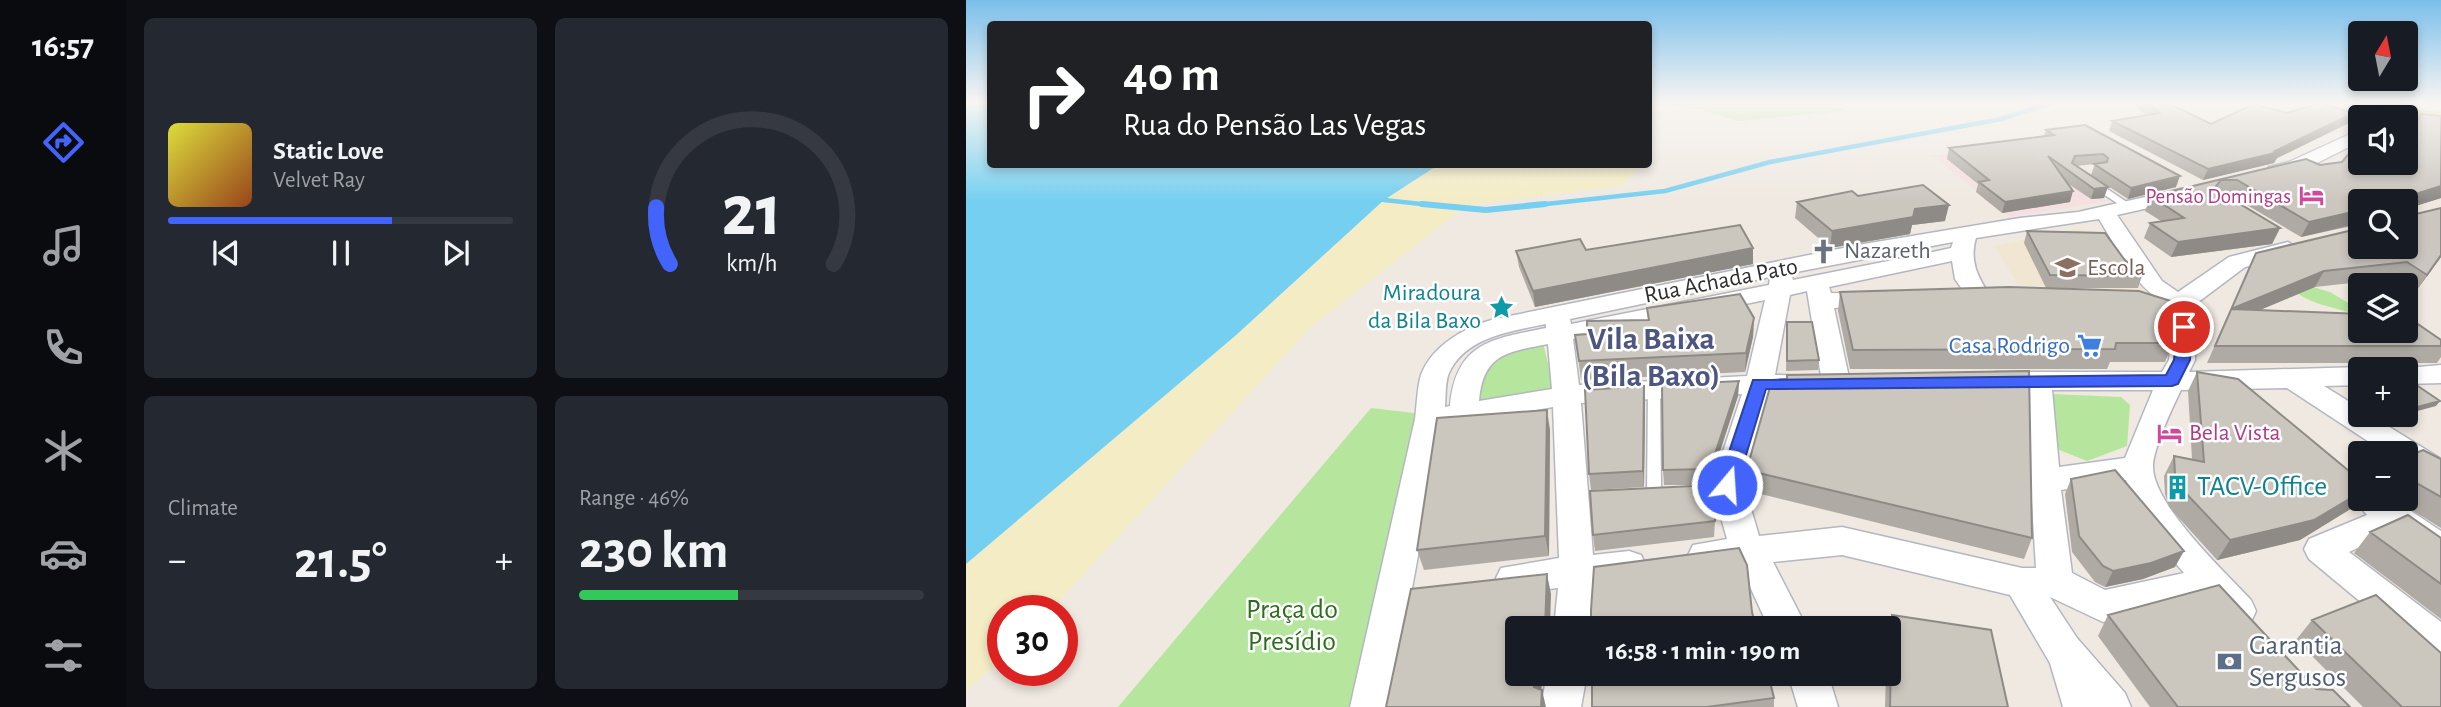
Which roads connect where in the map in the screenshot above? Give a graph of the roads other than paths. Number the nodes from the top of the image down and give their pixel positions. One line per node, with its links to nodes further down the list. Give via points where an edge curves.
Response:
1 (2348, 140): 2 (street, via 2296,166)
2 (2256, 176)
3 (2085, 178): 5 (lane)
4 (2180, 178): 5 (street, Rua Achada Pato, via 2202,190)
5 (2129, 207): 6 (street, Rua Achada Pato)
6 (2105, 212): 8 (street, Rua Achada Pato); 16 (street, via 2154,286)
7 (2276, 234): 16 (street, via 2304,245 2237,262)
8 (1964, 242): 9 (street, Rua Achada Pato); 10 (street, Rua Achada Pato); 12 (street, via 1968,279)
9 (1781, 279): 10 (street, Rua Achada Pato); 17 (street, Rua Achada Pato); 26 (street)
10 (1819, 292): 14 (street, Rua Achada Pato); 26 (street, via 1849,381)
11 (2004, 296): 12 (street)
12 (1979, 297): 13 (street)
13 (1948, 298)
14 (1897, 299)
15 (2129, 300): 16 (street)
16 (2185, 301): 22 (street, via 2184,353)
17 (1558, 324): 28 (street); 30 (street, Rua Achada Pato, via 1486,352 1474,362 1467,377); 31 (street, Rua Achada Pato, via 1495,327 1471,337 1448,354 1435,374)
18 (2441, 374): 19 (street)
19 (2418, 375)
20 (2348, 377): 21 (street)
21 (2293, 379): 25 (street); 32 (street)
22 (2172, 380): 24 (street); 25 (street); 34 (street)
23 (1970, 381): 24 (street)
24 (2038, 381): 36 (street)
25 (2229, 381): 29 (street)
26 (1759, 384): 27 (street); 40 (street, via 1723,493)
27 (1654, 390): 28 (street); 37 (lane, via 1648,494)
28 (1568, 395): 30 (street); 42 (street, via 1580,499)
29 (2259, 408)
30 (1464, 414): 31 (street)
31 (1429, 419): 47 (street)
32 (2386, 441)
33 (2418, 461): 35 (street)
34 (2137, 467): 36 (street); 45 (street, via 2153,514)
35 (2441, 474)
36 (2044, 481): 44 (street)
37 (1679, 494)
38 (2378, 511): 51 (street, via 2321,549)
39 (2386, 511): 41 (street)
40 (1750, 549): 42 (street); 44 (street, via 1842,541); 49 (street)
41 (2441, 549)
42 (1577, 571): 43 (street); 48 (street)
43 (1486, 582)
44 (2038, 582): 45 (street, via 2103,606); 52 (street)
45 (2211, 582): 50 (street)
46 (1433, 588): 47 (street)
47 (1394, 592): 55 (street)
48 (1574, 616)
49 (1782, 616)
50 (2256, 630)
51 (2441, 645)
52 (2063, 650): 58 (street); 59 (street)
53 (1565, 686): 56 (street)
54 (1812, 686): 57 (street)
55 (1370, 707)
56 (1561, 707)
57 (1818, 707)
58 (2083, 707)
59 (2111, 707)

